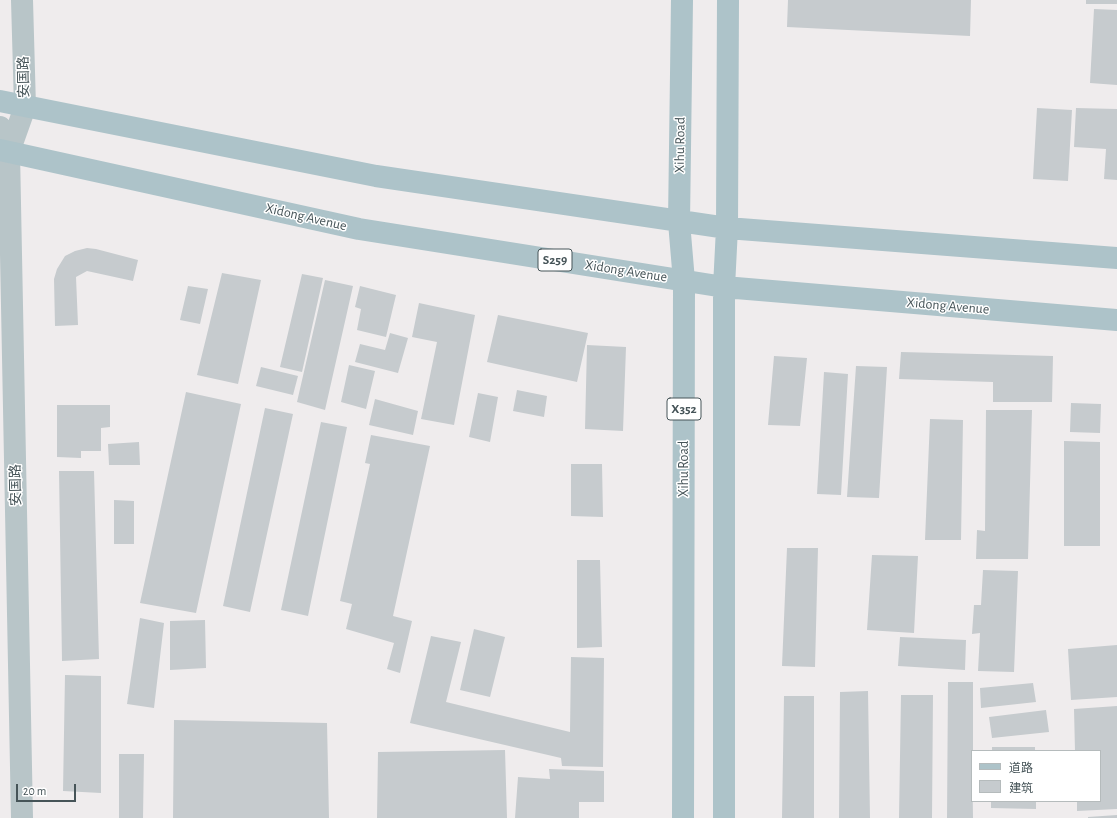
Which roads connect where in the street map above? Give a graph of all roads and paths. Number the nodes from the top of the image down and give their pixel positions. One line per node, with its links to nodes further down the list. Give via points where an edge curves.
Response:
1 (22, 0): 5 (street, 安国路)
2 (682, 0): 8 (main road, Xihu Road / X352)
3 (728, 0): 9 (main road)
4 (0, 101): 5 (main road)
5 (25, 107): 7 (street, 安国路); 8 (main road, via 376,176)
6 (0, 127): 7 (street, 安国路)
7 (5, 151): 11 (main road, Xidong Avenue / S259, via 359,229); 14 (street, 安国路)
8 (679, 222): 9 (main road); 11 (main road, Xihu Road / X352)
9 (727, 228): 10 (main road); 12 (main road)
10 (1117, 258)
11 (684, 281): 12 (main road, Xidong Avenue / S259); 15 (main road, Xihu Road / X352)
12 (724, 287): 13 (main road, Xidong Avenue / S259); 16 (main road)
13 (1117, 320)
14 (22, 818)
15 (683, 818)
16 (724, 818)

